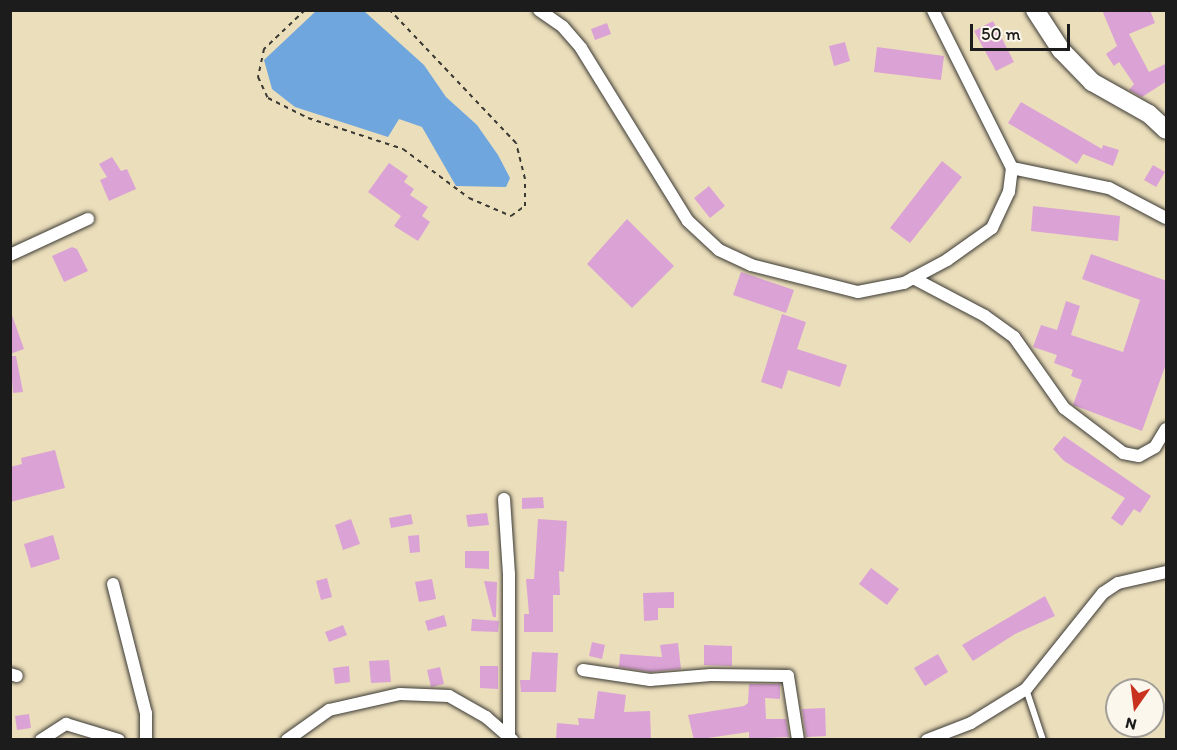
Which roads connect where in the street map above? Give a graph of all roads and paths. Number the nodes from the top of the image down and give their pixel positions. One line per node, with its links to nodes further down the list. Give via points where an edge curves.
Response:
1 (305, 10): 2 (path, via 264,49 258,77 268,98 308,118 402,149 469,198 511,216 525,206 525,179 516,143)
2 (390, 10)
3 (539, 10): 11 (street, via 563,27 581,48 688,221 719,250 762,268 858,292)
4 (933, 10): 7 (street)
5 (1035, 10): 6 (main road, via 1061,50 1092,82 1149,114)
6 (1167, 130)
7 (1012, 168): 8 (street, via 1109,188); 11 (street, via 1009,192 992,228)
8 (1167, 218)
9 (88, 219): 10 (street)
10 (10, 255)
11 (913, 278): 12 (street, via 986,316 1014,337 1064,408 1124,453 1139,456 1155,447)
12 (1167, 429)
13 (504, 499): 18 (street)
14 (1167, 572): 17 (street, via 1118,583 1103,593)
15 (113, 584): 21 (street, via 146,713)
16 (583, 670): 23 (street, via 651,680 711,675 788,676)
17 (1026, 689): 24 (street, via 971,723); 25 (lane)
18 (511, 738): 22 (street, via 486,717 449,696 400,694 329,710)
19 (41, 740): 20 (street, via 66,724)
20 (119, 740)
21 (146, 740)
22 (287, 740)
23 (798, 740)
24 (927, 740)
25 (1043, 740)

